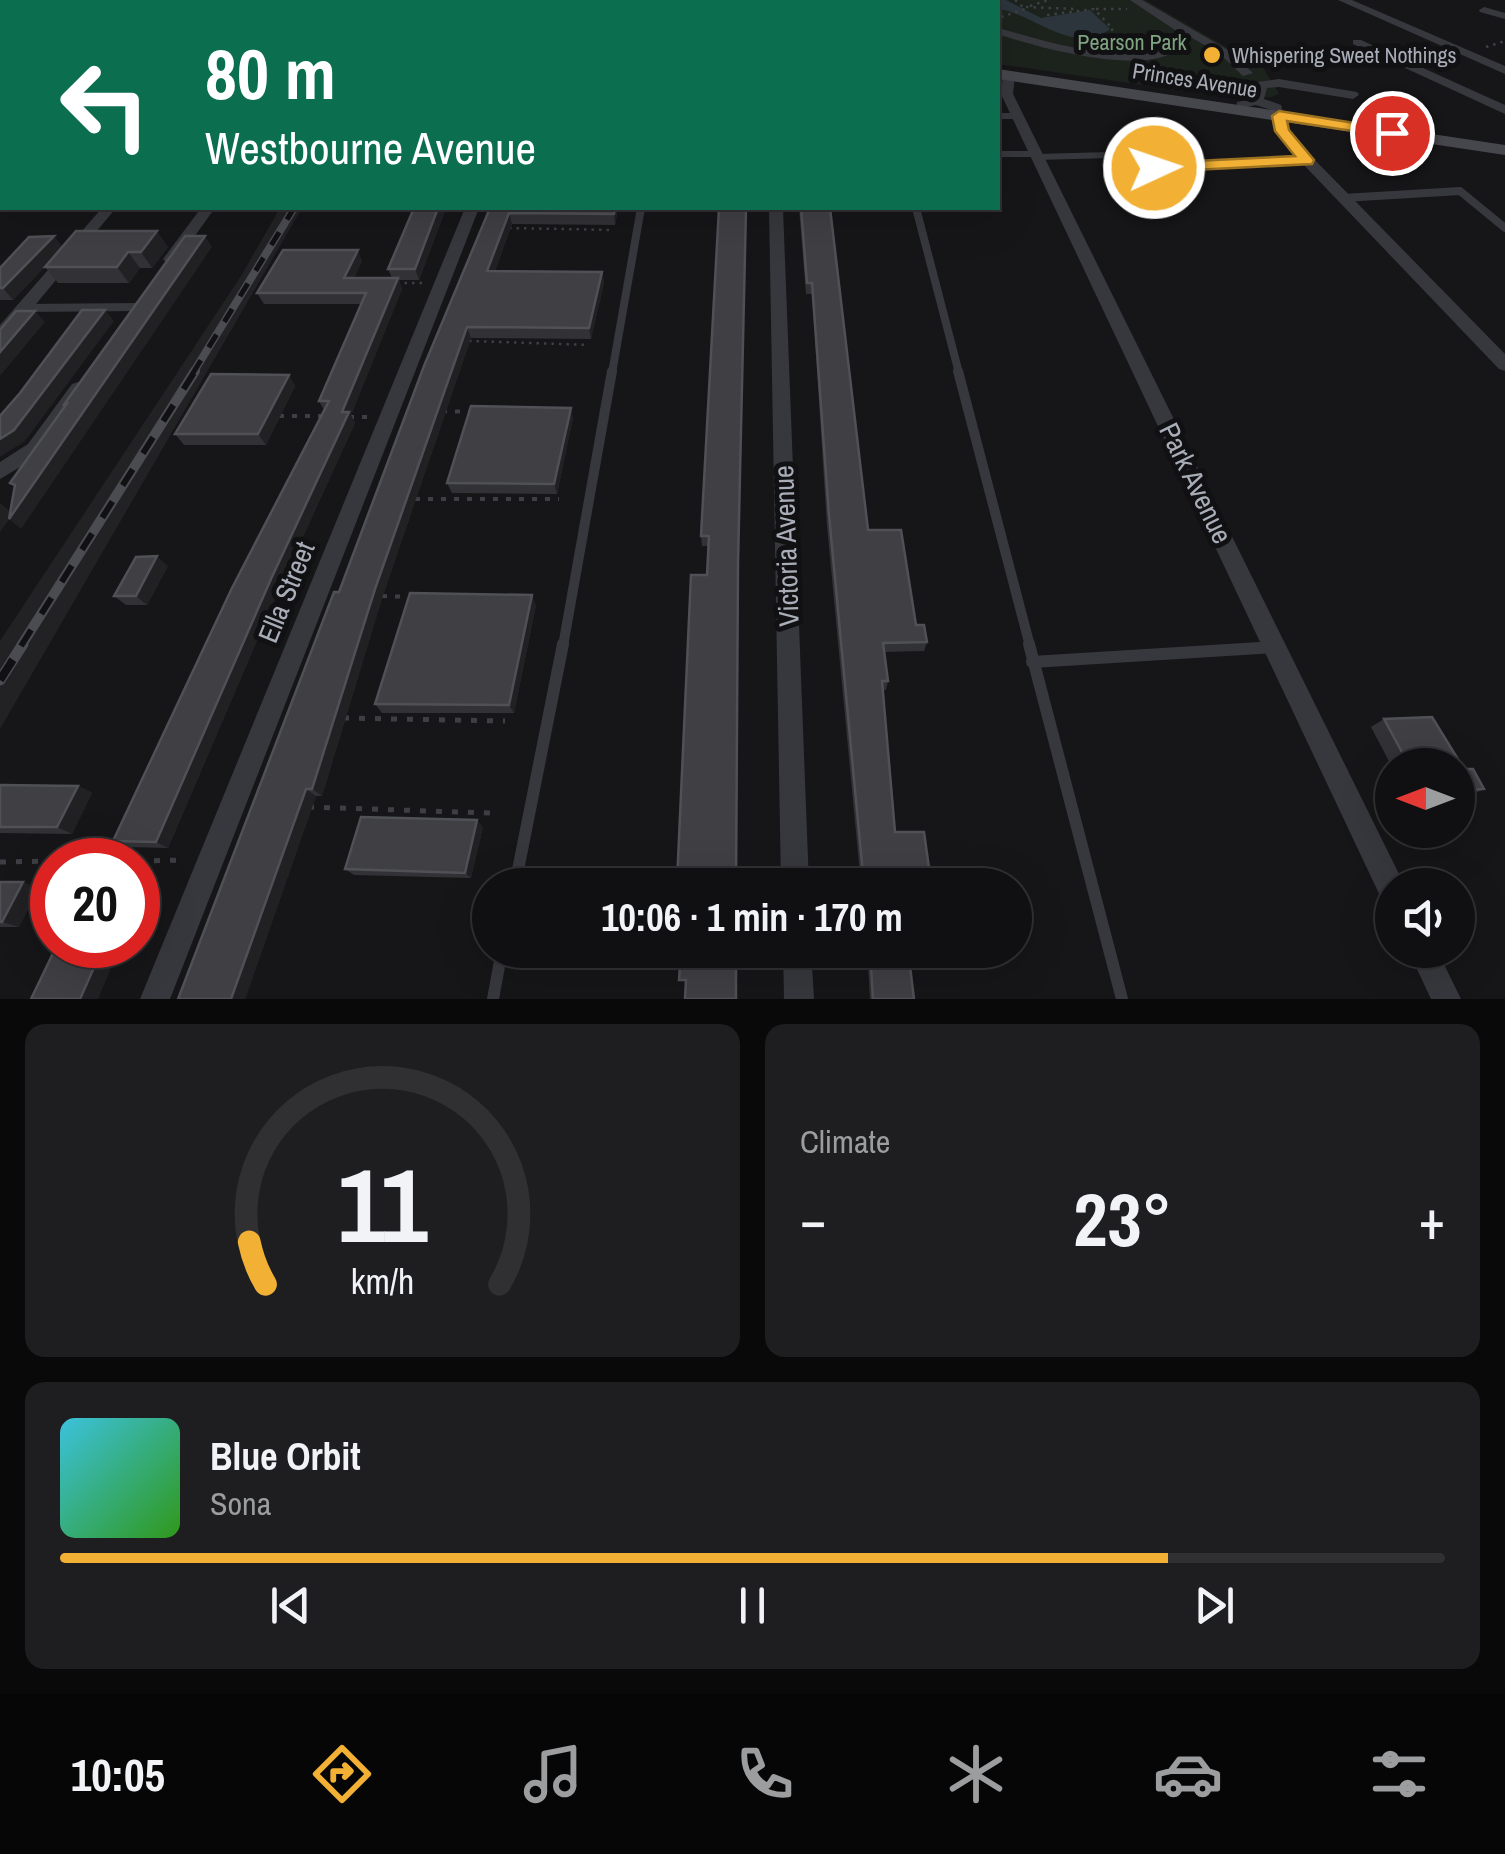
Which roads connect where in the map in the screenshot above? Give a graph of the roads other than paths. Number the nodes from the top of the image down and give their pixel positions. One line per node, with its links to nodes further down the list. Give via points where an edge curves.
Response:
1 (1343, 0): 8 (street)
2 (1141, 3): 5 (street)
3 (1484, 10): 4 (street)
4 (1505, 16)
5 (1173, 22): 6 (street, via 1184,32 1173,48 1129,56 1089,56); 9 (street)
6 (1000, 33)
7 (1358, 42): 13 (street)
8 (1505, 70)
9 (1248, 73)
10 (1003, 75): 12 (street, Princes Avenue); 14 (street, Park Avenue)
11 (1352, 96): 12 (street, via 1284,81 1262,85)
12 (1249, 105): 15 (street, Princes Avenue)
13 (1505, 110)
14 (1008, 116): 18 (street, Park Avenue)
15 (1279, 116): 16 (street, Princes Avenue); 19 (street, via 1282,131)
16 (1505, 150)
17 (1000, 154): 18 (lane)
18 (1037, 156): 19 (lane, via 1145,154 1154,168); 35 (street, Park Avenue)
19 (1307, 160): 20 (street)
20 (1343, 198): 27 (lane, via 1460,191); 32 (street)
21 (107, 210): 29 (street)
22 (207, 210): 28 (street)
23 (471, 210): 43 (street, Ella Street)
24 (641, 210): 37 (lane)
25 (776, 210): 38 (street, Victoria Avenue)
26 (917, 210): 36 (lane)
27 (1505, 228)
28 (147, 293): 29 (lane); 30 (street)
29 (24, 308): 31 (street)
30 (125, 322)
31 (0, 336)
32 (1505, 365)
33 (91, 370): 34 (street, via 35,449)
34 (0, 472)
35 (1275, 647): 36 (lane); 39 (street, Park Avenue)
36 (1032, 662): 46 (lane)
37 (518, 868)
38 (795, 868)
39 (1381, 868)
40 (499, 968): 44 (lane)
41 (797, 968): 45 (street)
42 (1431, 968): 47 (street)
43 (155, 999)
44 (493, 999)
45 (798, 999)
46 (1122, 999)
47 (1446, 999)

